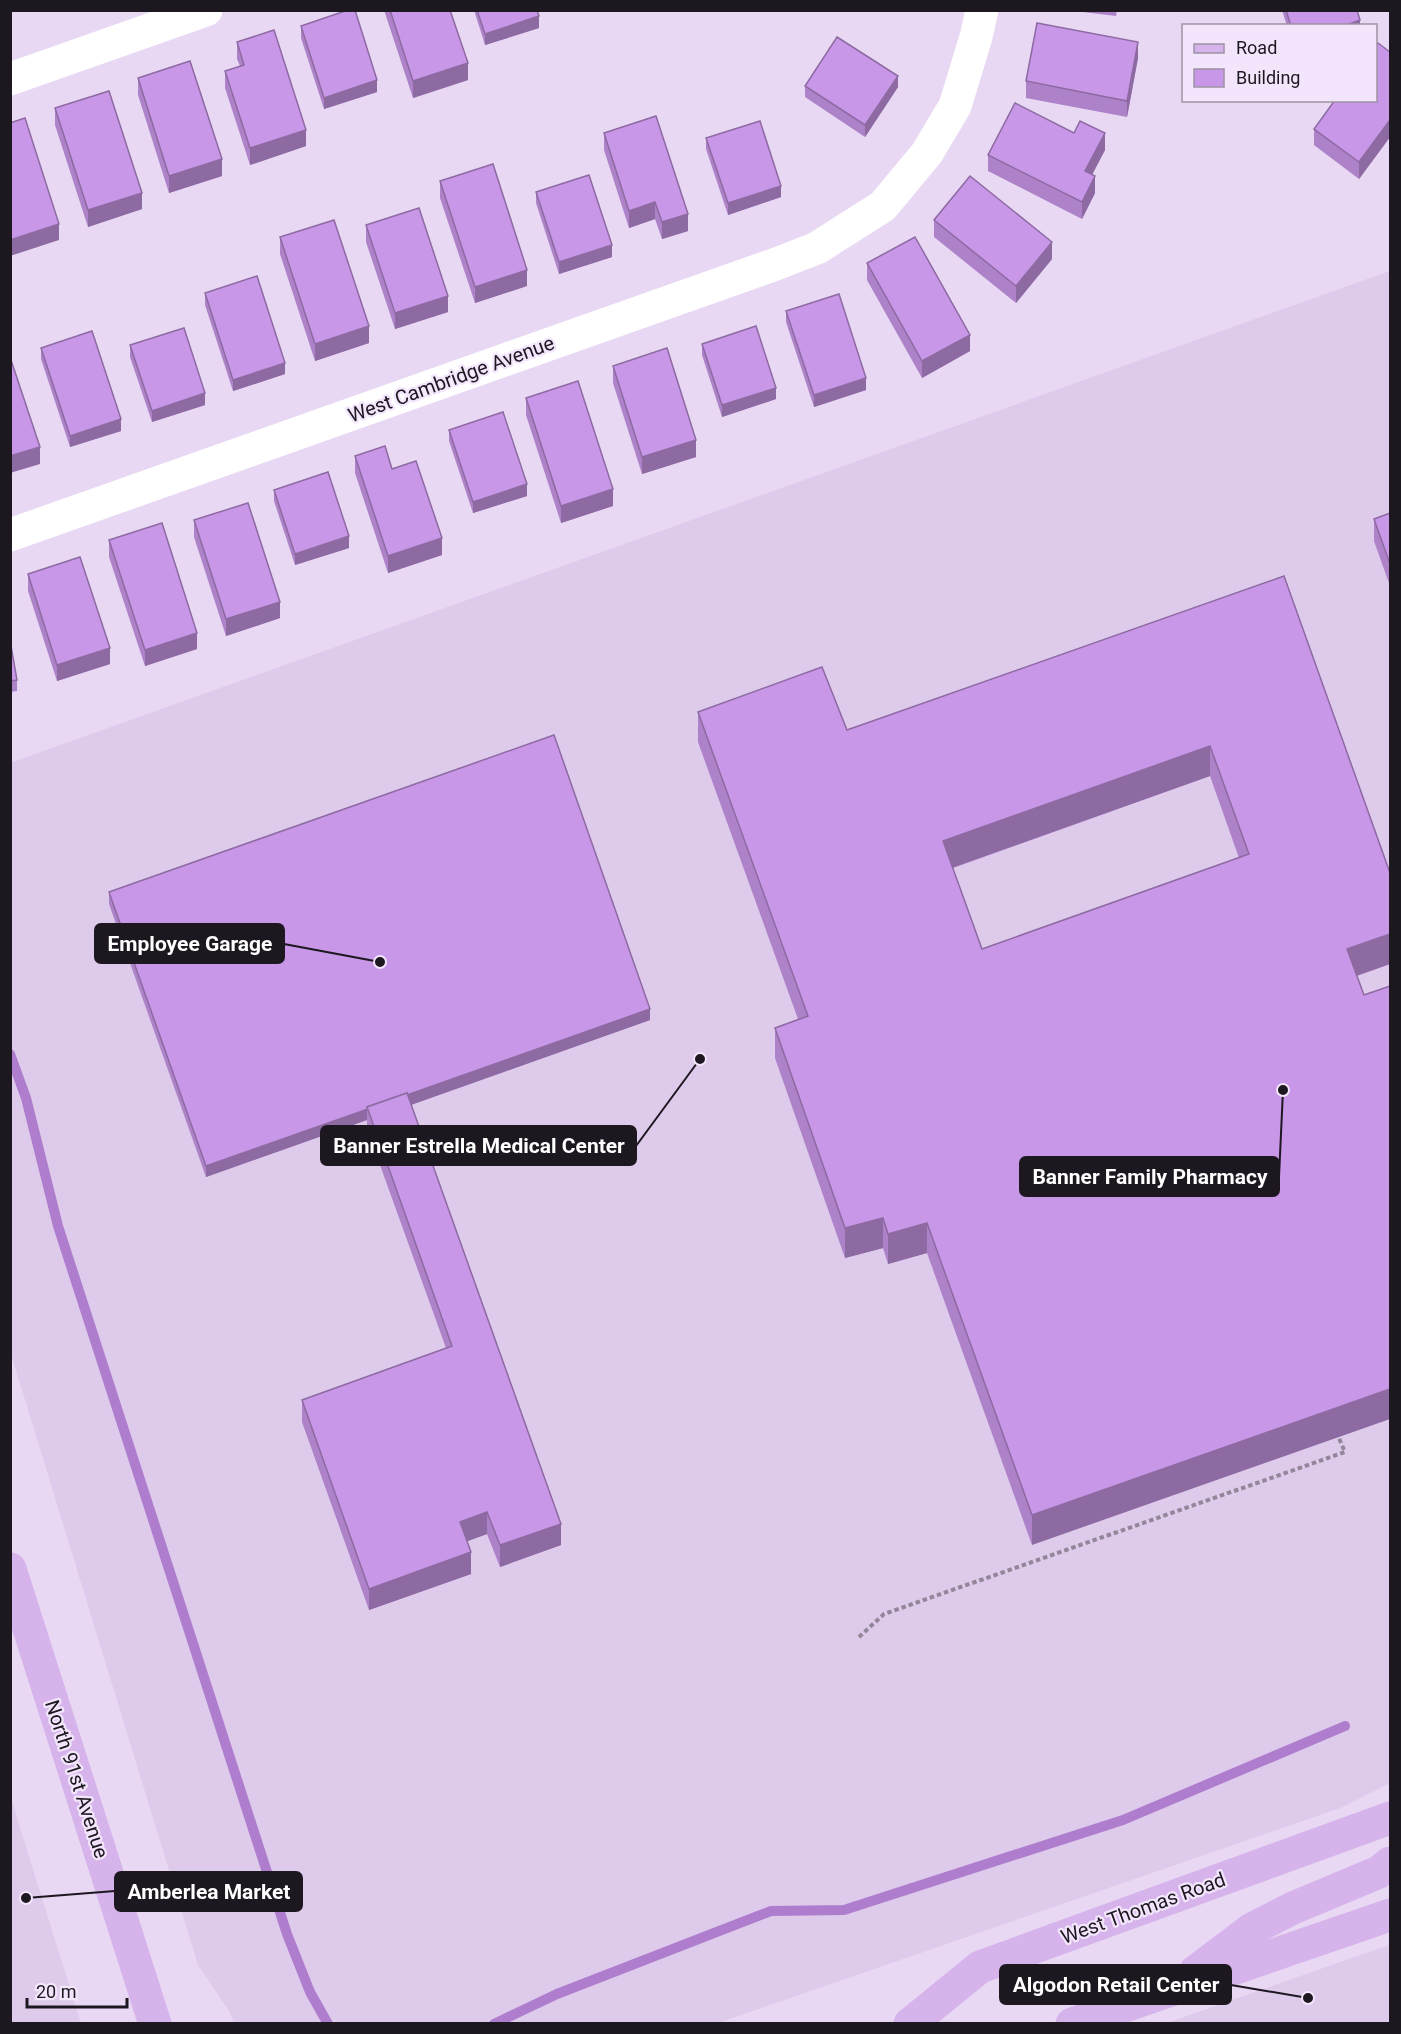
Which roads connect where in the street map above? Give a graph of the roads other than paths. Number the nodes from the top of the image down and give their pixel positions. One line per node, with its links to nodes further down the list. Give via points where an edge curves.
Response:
1 (206, 10): 3 (street)
2 (982, 10): 4 (street, West Cambridge Avenue, via 954,106 927,153 883,206 817,248)
3 (10, 79)
4 (10, 535)
5 (10, 1569): 10 (main road, North 91st Avenue)
6 (1390, 1818): 11 (main road, West Thomas Road, via 980,1967)
7 (1390, 1863): 9 (main road, via 1379,1872 1252,1929)
8 (1390, 1915): 9 (main road)
9 (1172, 1990): 12 (main road)
10 (155, 2024)
11 (910, 2024)
12 (1072, 2024)

